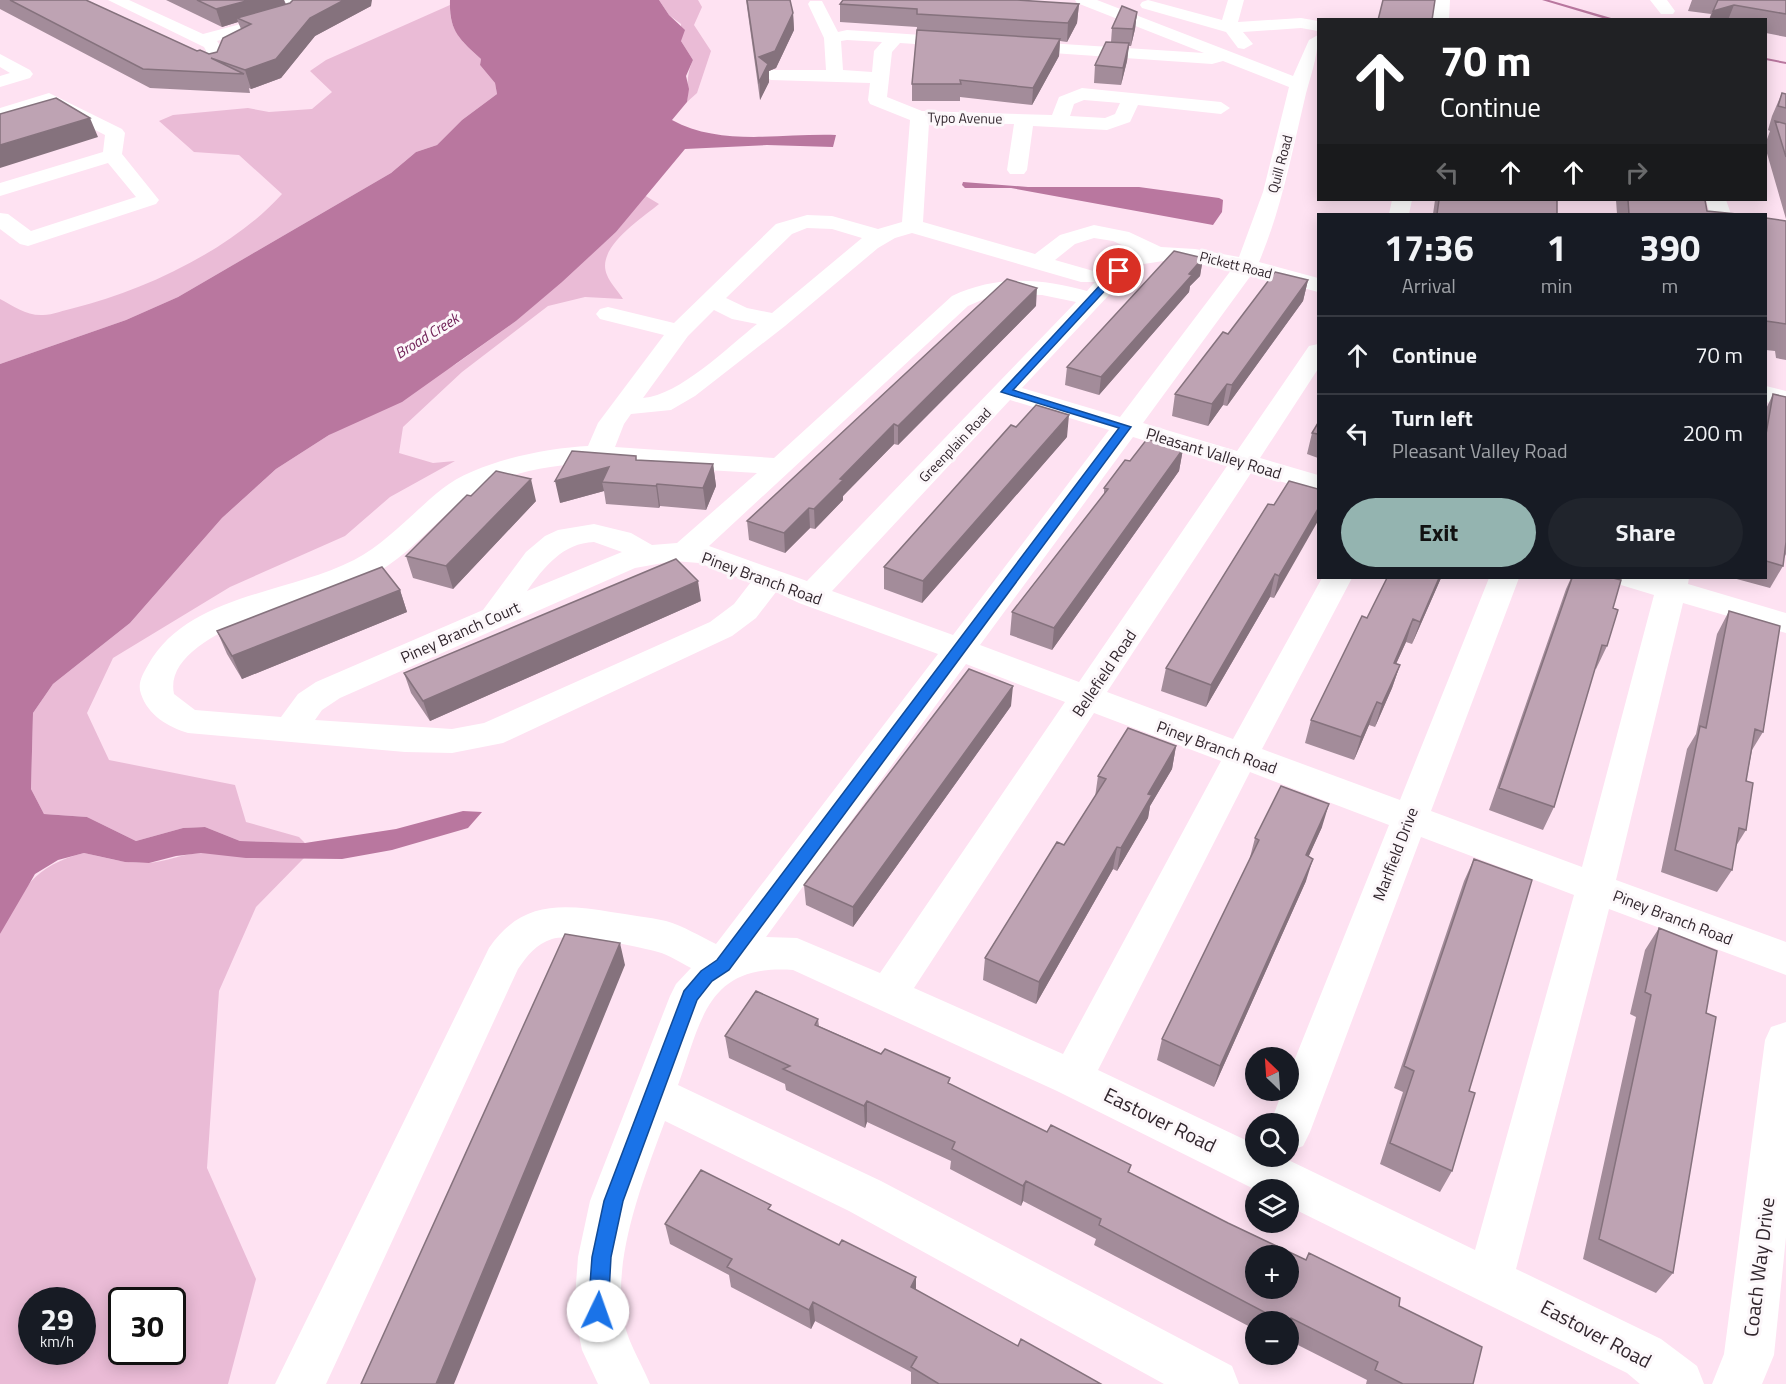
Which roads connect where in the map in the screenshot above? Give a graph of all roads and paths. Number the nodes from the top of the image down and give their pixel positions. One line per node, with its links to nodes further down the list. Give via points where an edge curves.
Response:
1 (116, 0): 15 (street)
2 (290, 0): 15 (street, via 298,8 288,16)
3 (1140, 0): 12 (street, via 1138,3)
4 (1236, 0): 12 (street, via 1229,14)
5 (1442, 0): 9 (street)
6 (816, 4): 13 (street)
7 (1078, 4): 20 (street, via 1100,7)
8 (1314, 8): 10 (street)
9 (1441, 18)
10 (1300, 23): 11 (street); 12 (street)
11 (1317, 26)
12 (1230, 28): 19 (street, via 1243,44)
13 (832, 38): 14 (street); 25 (street)
14 (896, 38): 17 (street); 26 (street, Typo Avenue, via 883,51)
15 (201, 40): 23 (street, via 215,49)
16 (1317, 41): 21 (street, Quill Road)
17 (981, 43)
18 (1004, 45): 20 (street, via 1212,58)
19 (1262, 48)
20 (1224, 55): 28 (street)
21 (1305, 58): 28 (street, Quill Road)
22 (0, 59): 27 (street, via 24,74)
23 (215, 66)
24 (771, 75): 25 (street)
25 (835, 75): 26 (street)
26 (880, 78): 32 (street, Typo Avenue, via 877,100)
27 (0, 82)
28 (1298, 84): 43 (street, Quill Road, via 1280,170)
29 (1131, 99): 30 (street); 34 (street, Typo Avenue, via 1123,118 1107,124); 34 (street, via 1082,94 1066,101)
30 (1221, 108)
31 (0, 114): 35 (street, via 49,99 115,133)
32 (920, 117): 33 (street, Typo Avenue); 39 (street)
33 (1024, 120): 34 (street, Typo Avenue); 36 (street)
34 (1059, 122)
35 (112, 155): 37 (street); 38 (street, via 149,200 28,239)
36 (1017, 170)
37 (0, 190)
38 (0, 219)
39 (912, 226): 40 (street); 42 (street)
40 (880, 237): 46 (street, via 823,221 797,221); 48 (street)
41 (1153, 251): 42 (street, via 1116,233 1099,230 1069,238); 43 (street, Pickett Road, via 1185,252); 45 (street, Greenplain Road, via 1129,260)
42 (1040, 262): 45 (street)
43 (1245, 267): 44 (street, Pickett Road); 55 (street, Quill Road)
44 (1317, 285)
45 (1100, 291): 51 (street, Greenplain Road); 58 (street, via 1026,287 969,296)
46 (710, 298): 48 (street, via 740,314); 49 (street)
47 (608, 314): 49 (street)
48 (777, 321): 54 (street, via 686,391 662,404)
49 (679, 331): 54 (street)
50 (1317, 352): 57 (street, Bellefield Road)
51 (1006, 392): 55 (street, Pleasant Valley Road); 67 (street, Greenplain Road)
52 (1767, 394): 53 (street)
53 (1786, 399)
54 (623, 407): 56 (street, via 611,423)
55 (1126, 427): 57 (street, Pleasant Valley Road); 70 (street, Quill Road)
56 (599, 453): 58 (street); 72 (street, via 548,460 462,487 382,556 356,571 217,622 174,650 161,668 156,682 158,697 168,710 188,721)
57 (1244, 462): 59 (street, Pleasant Valley Road); 71 (street, Bellefield Road)
58 (781, 467): 60 (street)
59 (1317, 484)
60 (686, 551): 61 (street, Piney Branch Road); 65 (street, Piney Branch Road, via 704,554)
61 (645, 554): 68 (street, Piney Branch Court); 68 (street, via 610,533 564,539 542,552)
62 (1336, 579): 73 (street)
63 (1504, 579): 74 (street, Marlfield Drive)
64 (1640, 579): 66 (street)
65 (769, 580): 67 (street, Piney Branch Road); 72 (street, via 745,611 721,629 491,734 428,741)
66 (1672, 583): 69 (street); 75 (street)
67 (810, 596): 70 (street, Piney Branch Road)
68 (495, 617): 72 (street, Piney Branch Court, via 328,690 310,702)
69 (1786, 623)
70 (958, 650): 71 (street, Piney Branch Road); 77 (street, Quill Road)
71 (1086, 699): 73 (street, Piney Branch Road); 78 (street, Bellefield Road)
72 (290, 730)
73 (1241, 756): 74 (street, Piney Branch Road); 80 (street)
74 (1409, 818): 75 (street, Piney Branch Road); 82 (street, Marlfield Drive)
75 (1595, 888): 76 (street, Piney Branch Road); 85 (street)
76 (1786, 959)
77 (723, 965): 78 (street, Eastover Road, via 770,951 797,954); 81 (street, via 706,976 690,996); 86 (street, via 665,937 570,921 549,923 514,943)
78 (888, 994): 80 (street, Eastover Road)
79 (1786, 1040): 90 (street, Coach Way Drive, via 1749,1355)
80 (1072, 1078): 83 (street, Eastover Road)
81 (653, 1094): 87 (street, via 613,1201 601,1257 598,1311 607,1350); 88 (street, via 865,1196)
82 (1295, 1113)
83 (1245, 1152)
84 (1280, 1167): 85 (street, Eastover Road)
85 (1490, 1280): 89 (street, Eastover Road, via 1644,1356)
86 (300, 1384)
87 (625, 1384)
88 (1214, 1384)
89 (1679, 1384)
90 (1737, 1384)

